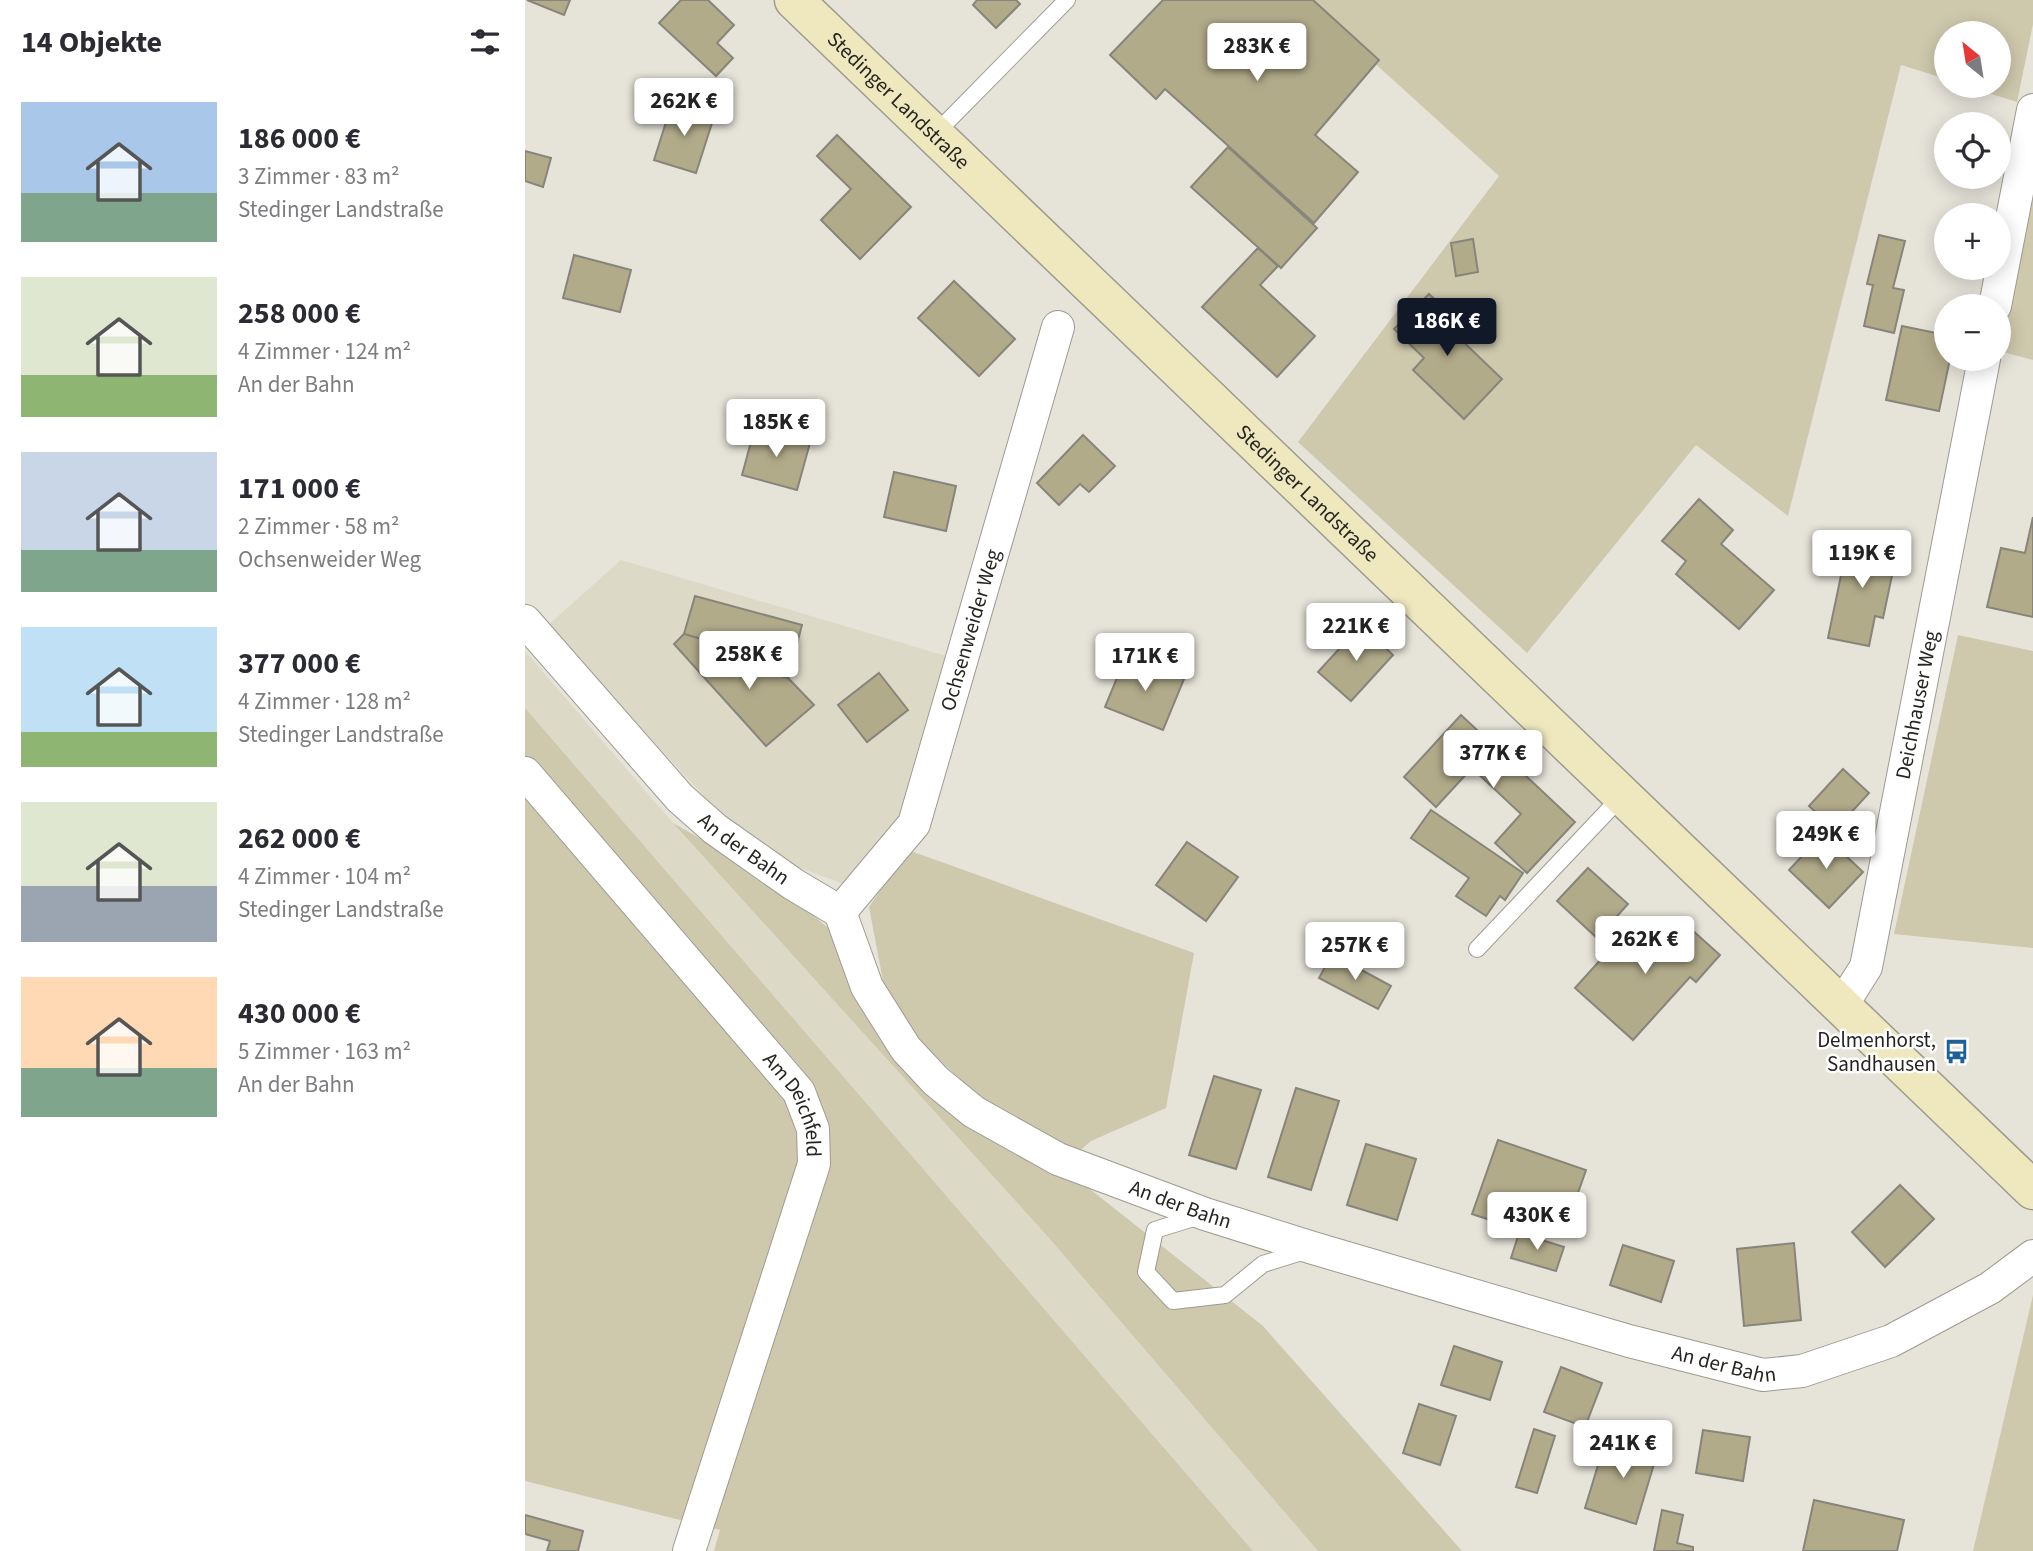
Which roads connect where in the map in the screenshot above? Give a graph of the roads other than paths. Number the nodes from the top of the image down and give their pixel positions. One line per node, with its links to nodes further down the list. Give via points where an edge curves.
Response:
1 (794, 0): 4 (main road, Stedinger Landstraße)
2 (1067, 0): 4 (lane)
3 (2033, 110): 5 (street)
4 (934, 135): 10 (main road, Stedinger Landstraße)
5 (1996, 294)
6 (1058, 327): 11 (street, Ochsenweider Weg, via 913,824)
7 (1982, 371): 13 (street, Deichhauser Weg, via 1866,967)
8 (525, 621): 11 (street, An der Bahn, via 680,798 715,829)
9 (525, 773): 18 (street, Am Deichfeld, via 799,1092 813,1129 814,1164)
10 (1621, 797): 12 (lane); 13 (main road, Stedinger Landstraße)
11 (840, 912): 15 (street, An der Bahn, via 866,986 886,1020 906,1049 946,1089 974,1112 1058,1159)
12 (1478, 949)
13 (1842, 1005): 14 (main road, Stedinger Landstraße)
14 (2033, 1190)
15 (1206, 1214): 16 (street, An der Bahn); 16 (lane, via 1155,1230 1146,1272 1173,1301 1225,1295 1263,1264)
16 (1313, 1248): 17 (street, An der Bahn, via 1629,1341 1763,1375 1802,1371 1891,1340 1990,1288)
17 (2033, 1256)
18 (689, 1551)

